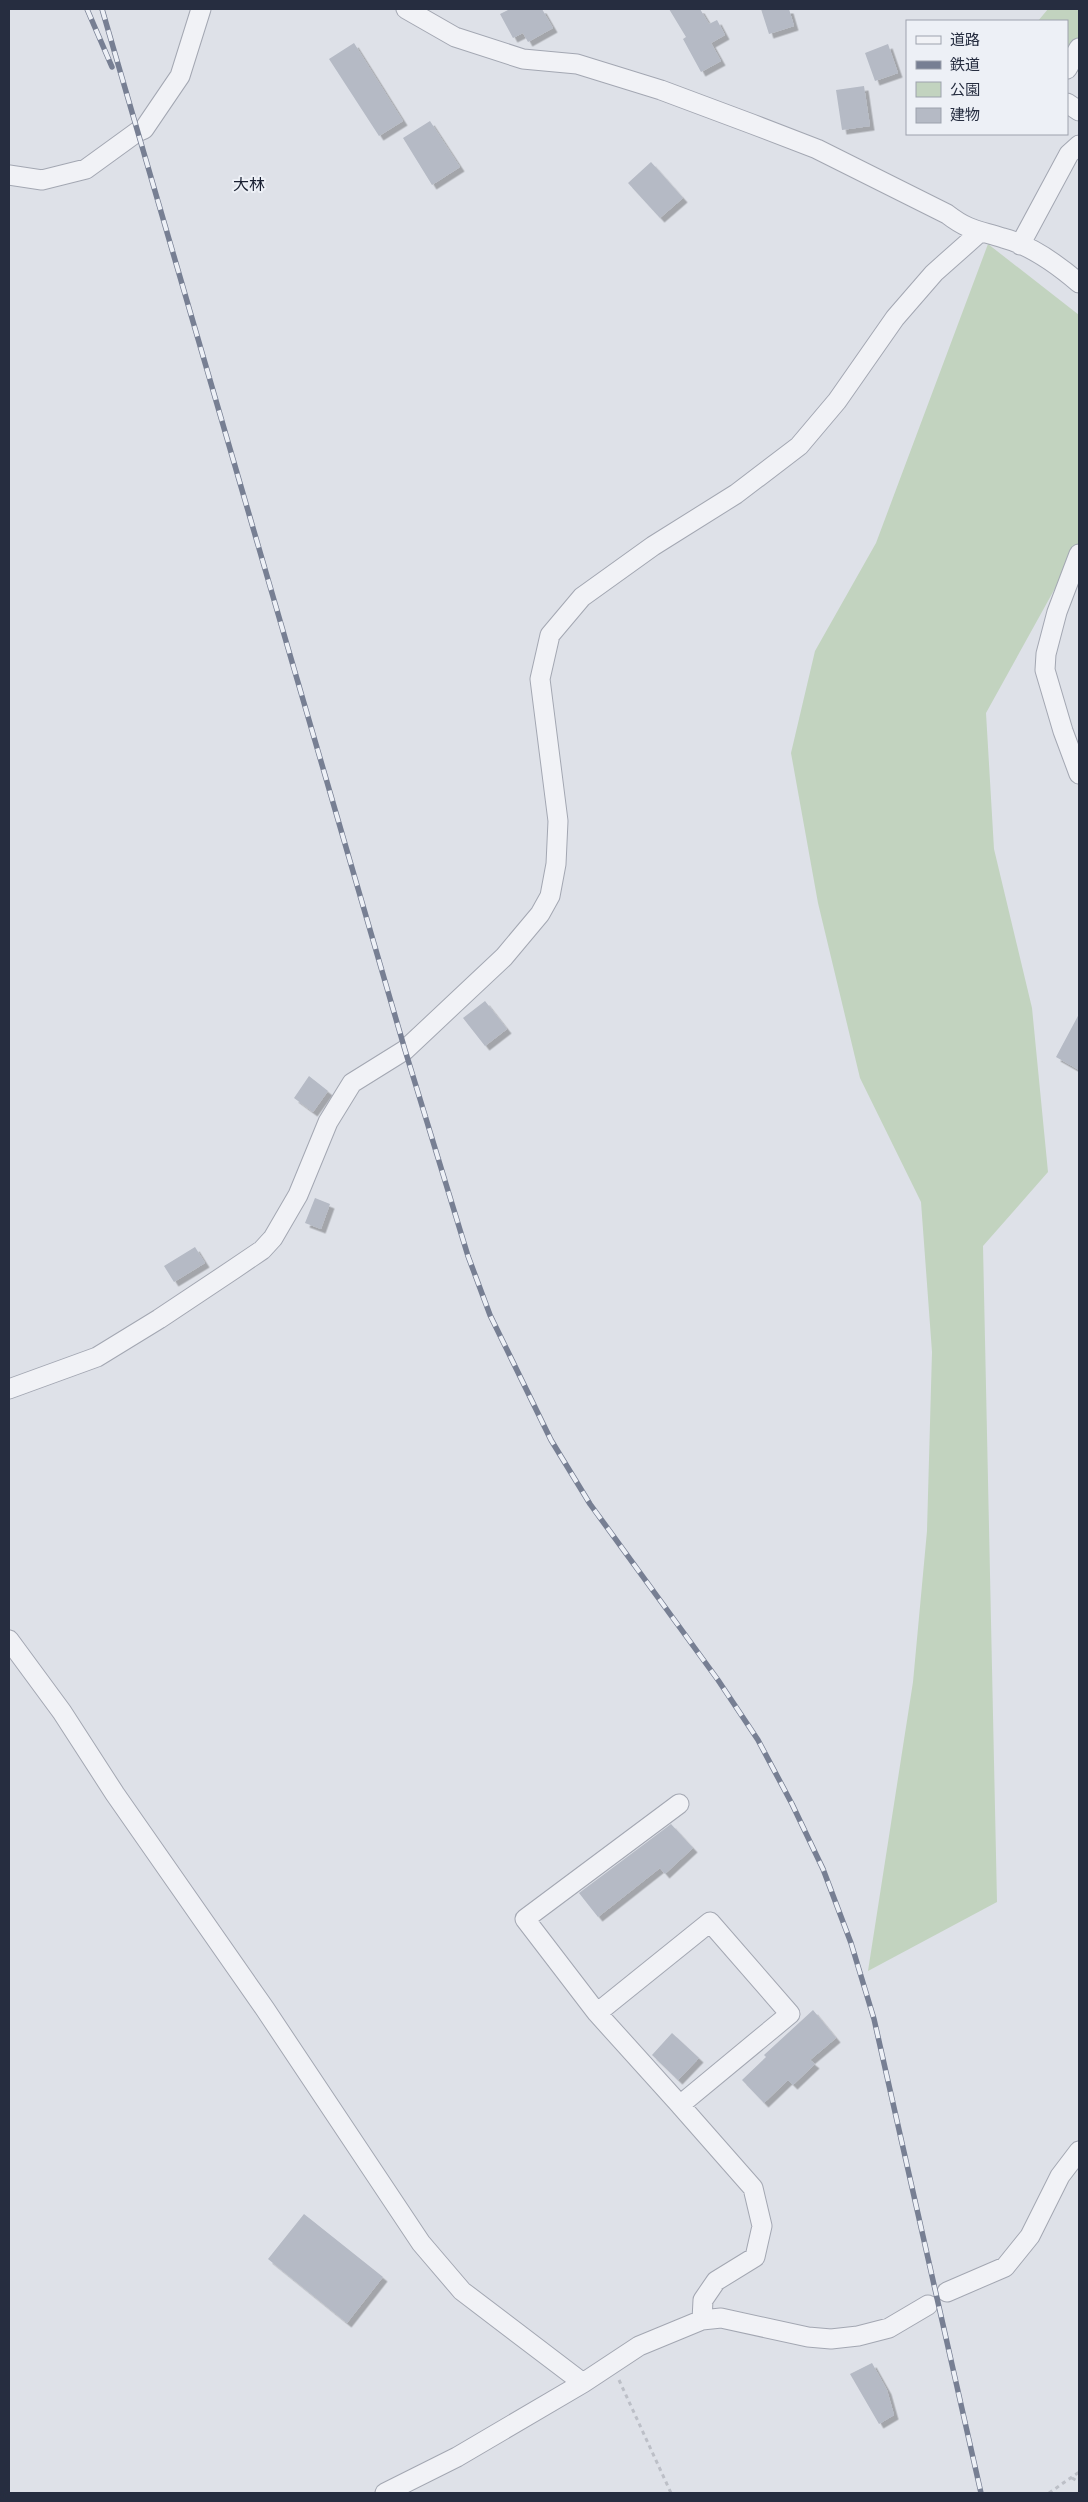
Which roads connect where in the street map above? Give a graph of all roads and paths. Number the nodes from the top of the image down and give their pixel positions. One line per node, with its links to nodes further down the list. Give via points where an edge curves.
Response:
1 (201, 9): 8 (street, via 180,76 144,130 86,169 42,180)
2 (406, 9): 9 (street, via 455,38 523,59 577,64 661,90 808,145)
3 (1079, 48): 4 (street)
4 (1068, 67)
5 (1068, 104): 6 (street)
6 (1079, 111)
7 (1079, 145): 10 (street, via 1069,154)
8 (9, 175)
9 (979, 233): 10 (street); 14 (street, via 934,273 895,318 837,401 799,446 736,494 653,546 582,597 550,635 540,679 558,821 556,864 550,896 540,914 504,957 405,1050 352,1083 328,1122 298,1194 273,1238 262,1250 234,1269 97,1357)
10 (1020, 244): 11 (street)
11 (1079, 283)
12 (1079, 554): 13 (street, via 1057,612 1045,670)
13 (1079, 774)
14 (9, 1388)
15 (9, 1640): 24 (street, via 62,1712 115,1794 265,2009 421,2243 462,2291)
16 (679, 1804): 17 (street, via 525,1919)
17 (597, 2013): 18 (street); 18 (street, via 710,1922 790,2014)
18 (680, 2105): 22 (street, via 753,2188 762,2226 756,2257 716,2281 703,2300)
19 (1079, 2151): 20 (street, via 1060,2176 1030,2236 1005,2267)
20 (947, 2292)
21 (928, 2305): 22 (street, via 889,2328 831,2339 721,2318)
22 (702, 2320): 23 (street, via 639,2346)
23 (612, 2364): 24 (street); 29 (path)
24 (584, 2383): 28 (street, via 457,2457)
25 (1079, 2472): 26 (path)
26 (1072, 2478): 27 (path); 30 (path)
27 (1079, 2482)
28 (385, 2493)
29 (671, 2493)
30 (1049, 2493)

